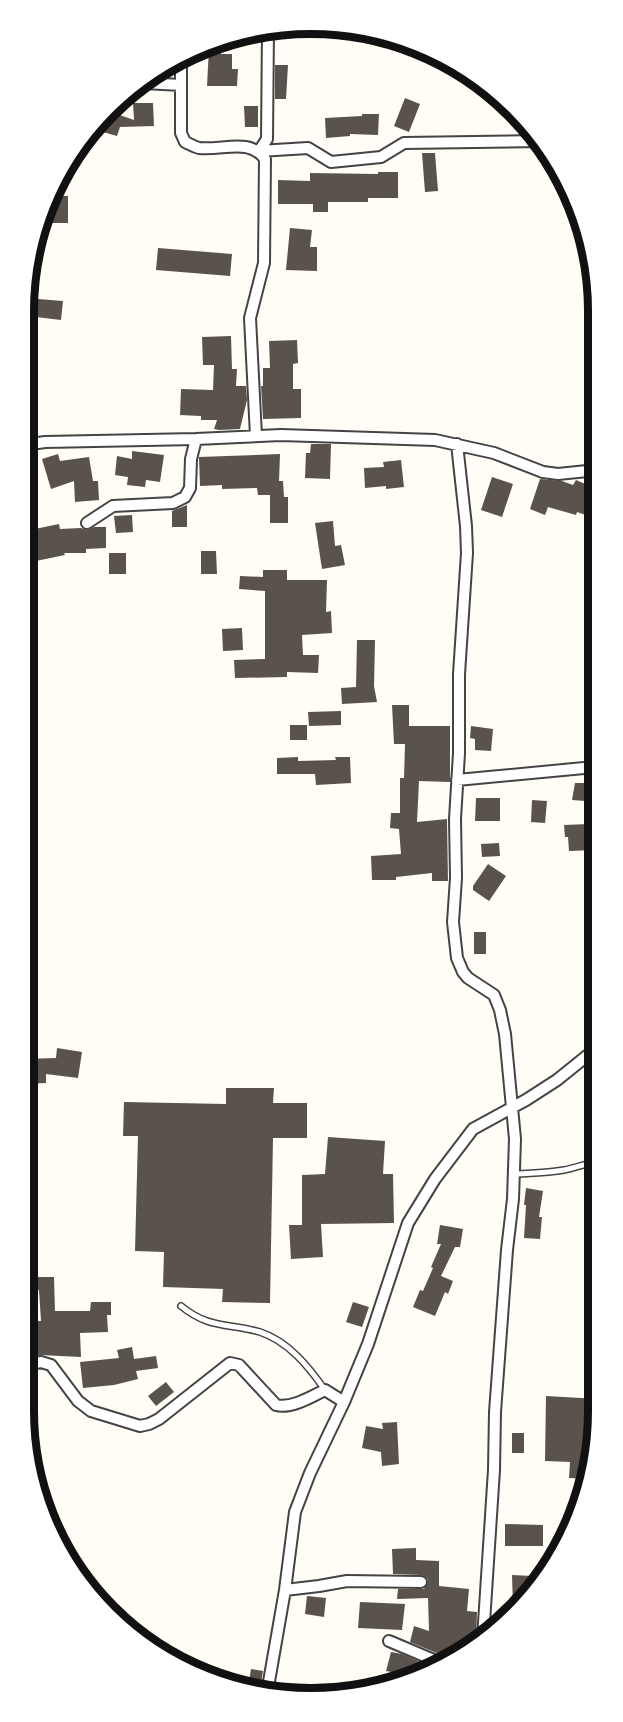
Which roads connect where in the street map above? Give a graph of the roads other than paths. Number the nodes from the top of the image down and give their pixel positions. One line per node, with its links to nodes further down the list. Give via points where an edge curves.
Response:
1 (268, 38): 6 (street, via 267,139)
2 (181, 68): 4 (street)
3 (154, 84): 4 (street)
4 (181, 85): 6 (street, via 185,142 198,148 248,147)
5 (529, 141): 6 (street, via 404,142 381,157 331,162 308,148)
6 (259, 151): 7 (street, via 265,159 264,263 250,318)
7 (256, 436): 8 (street); 10 (street, via 435,440)
8 (196, 440): 9 (street); 12 (street, via 190,488 185,497 174,503 113,506)
9 (34, 444)
10 (457, 444): 11 (street, via 543,472); 14 (street, via 467,553)
11 (588, 471)
12 (87, 523)
13 (588, 767): 14 (street)
14 (457, 780): 16 (street, via 453,922 457,958 462,972 489,990 498,1002)
15 (588, 1055): 16 (street)
16 (513, 1107): 18 (street); 22 (street, via 465,1137 408,1223 368,1344)
17 (588, 1163): 18 (lane, via 568,1170)
18 (514, 1174): 25 (street, via 495,1412)
19 (181, 1306): 21 (lane, via 212,1323 261,1332 278,1341 310,1370)
20 (34, 1363): 21 (street, via 51,1365 87,1409 140,1426 159,1419 230,1363 239,1365 282,1407)
21 (325, 1390): 22 (street)
22 (344, 1402): 24 (street, via 295,1512)
23 (421, 1582): 24 (street, via 347,1581)
24 (285, 1590): 28 (street)
25 (484, 1627)
26 (389, 1641): 27 (street)
27 (433, 1660)
28 (269, 1684)

